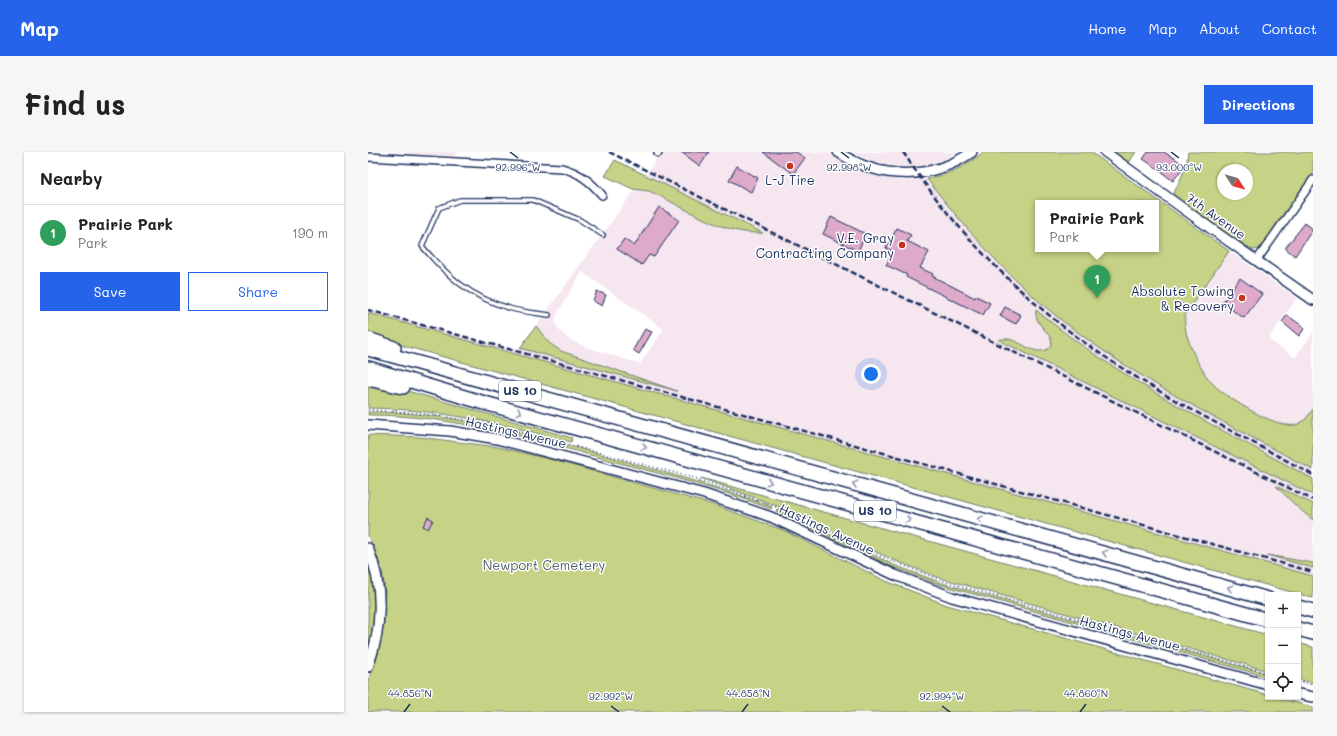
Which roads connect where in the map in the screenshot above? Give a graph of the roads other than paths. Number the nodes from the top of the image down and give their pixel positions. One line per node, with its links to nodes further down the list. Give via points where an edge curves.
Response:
1 (838, 152): 2 (street, via 856,163 879,171 900,174 919,174 949,165)
2 (972, 152)
3 (1105, 152): 8 (street, 7th Avenue)
4 (368, 157): 6 (street, via 562,168 586,178)
5 (1313, 180): 8 (street)
6 (602, 195)
7 (603, 235): 10 (lane, via 580,220 533,200 460,200 439,208 422,246 442,270 470,292 509,308)
8 (1256, 260): 9 (street, 7th Avenue)
9 (1313, 300)
10 (549, 315)
11 (368, 339): 17 (highway, via 446,364 577,400)
12 (368, 349): 17 (highway, US 10)
13 (368, 368): 15 (highway, US 10)
14 (368, 379): 15 (highway, via 463,402)
15 (481, 402): 22 (highway, US 10, one-way to 22)
16 (368, 425): 26 (street, Hastings Avenue, via 443,430 497,439 704,494 771,517 895,575 952,597)
17 (672, 433): 19 (highway, US 10, one-way to 17)
18 (368, 548): 25 (street, via 377,576 379,598 376,637)
19 (1265, 598)
20 (1301, 608): 21 (highway)
21 (1313, 611)
22 (1265, 619)
23 (1301, 630): 24 (highway)
24 (1313, 633)
25 (368, 667)
26 (1265, 684)
27 (1301, 695): 28 (street)
28 (1313, 697)

